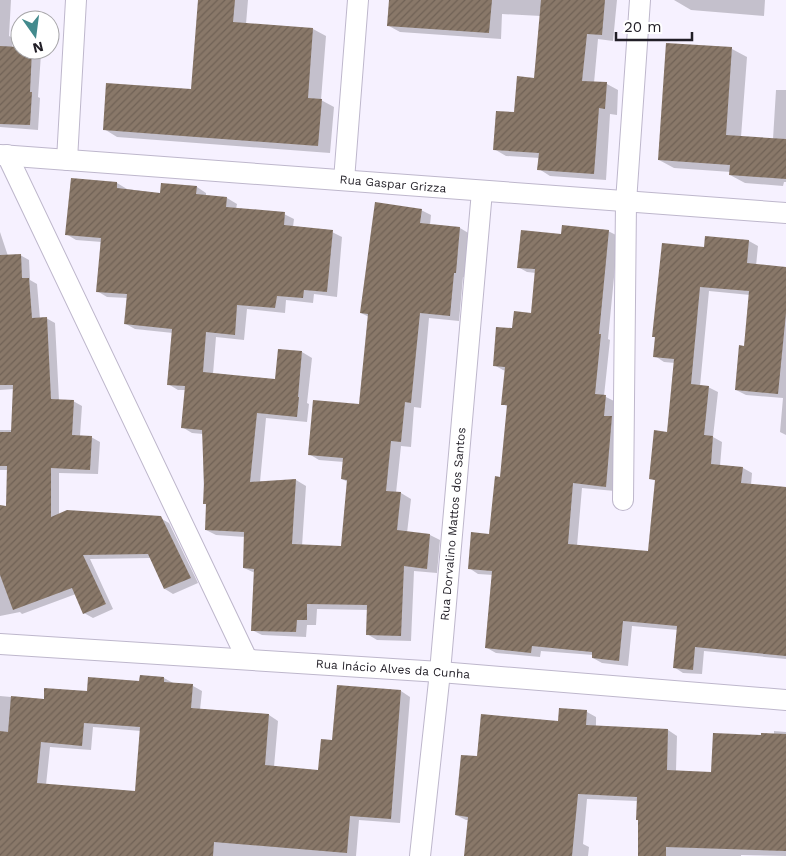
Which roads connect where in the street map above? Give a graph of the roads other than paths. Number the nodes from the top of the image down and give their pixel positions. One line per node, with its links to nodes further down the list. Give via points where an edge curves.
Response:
1 (76, 0): 5 (street)
2 (358, 0): 6 (street)
3 (640, 0): 8 (street)
4 (4, 155): 5 (street, Rua Gaspar Grizza); 12 (street)
5 (67, 160): 6 (street, Rua Gaspar Grizza)
6 (344, 180): 7 (street, Rua Gaspar Grizza)
7 (482, 191): 8 (street, Rua Gaspar Grizza); 13 (street, Rua Dorvalino Mattos dos Santos)
8 (626, 202): 9 (street, Rua Gaspar Grizza); 10 (street)
9 (786, 213)
10 (623, 500)
11 (0, 644): 12 (street, Rua Inácio Alves da Cunha)
12 (247, 660): 13 (street, Rua Inácio Alves da Cunha)
13 (440, 672): 14 (street, Rua Inácio Alves da Cunha); 15 (street, Rua Dorvalino Mattos dos Santos)
14 (786, 700)
15 (420, 856)

